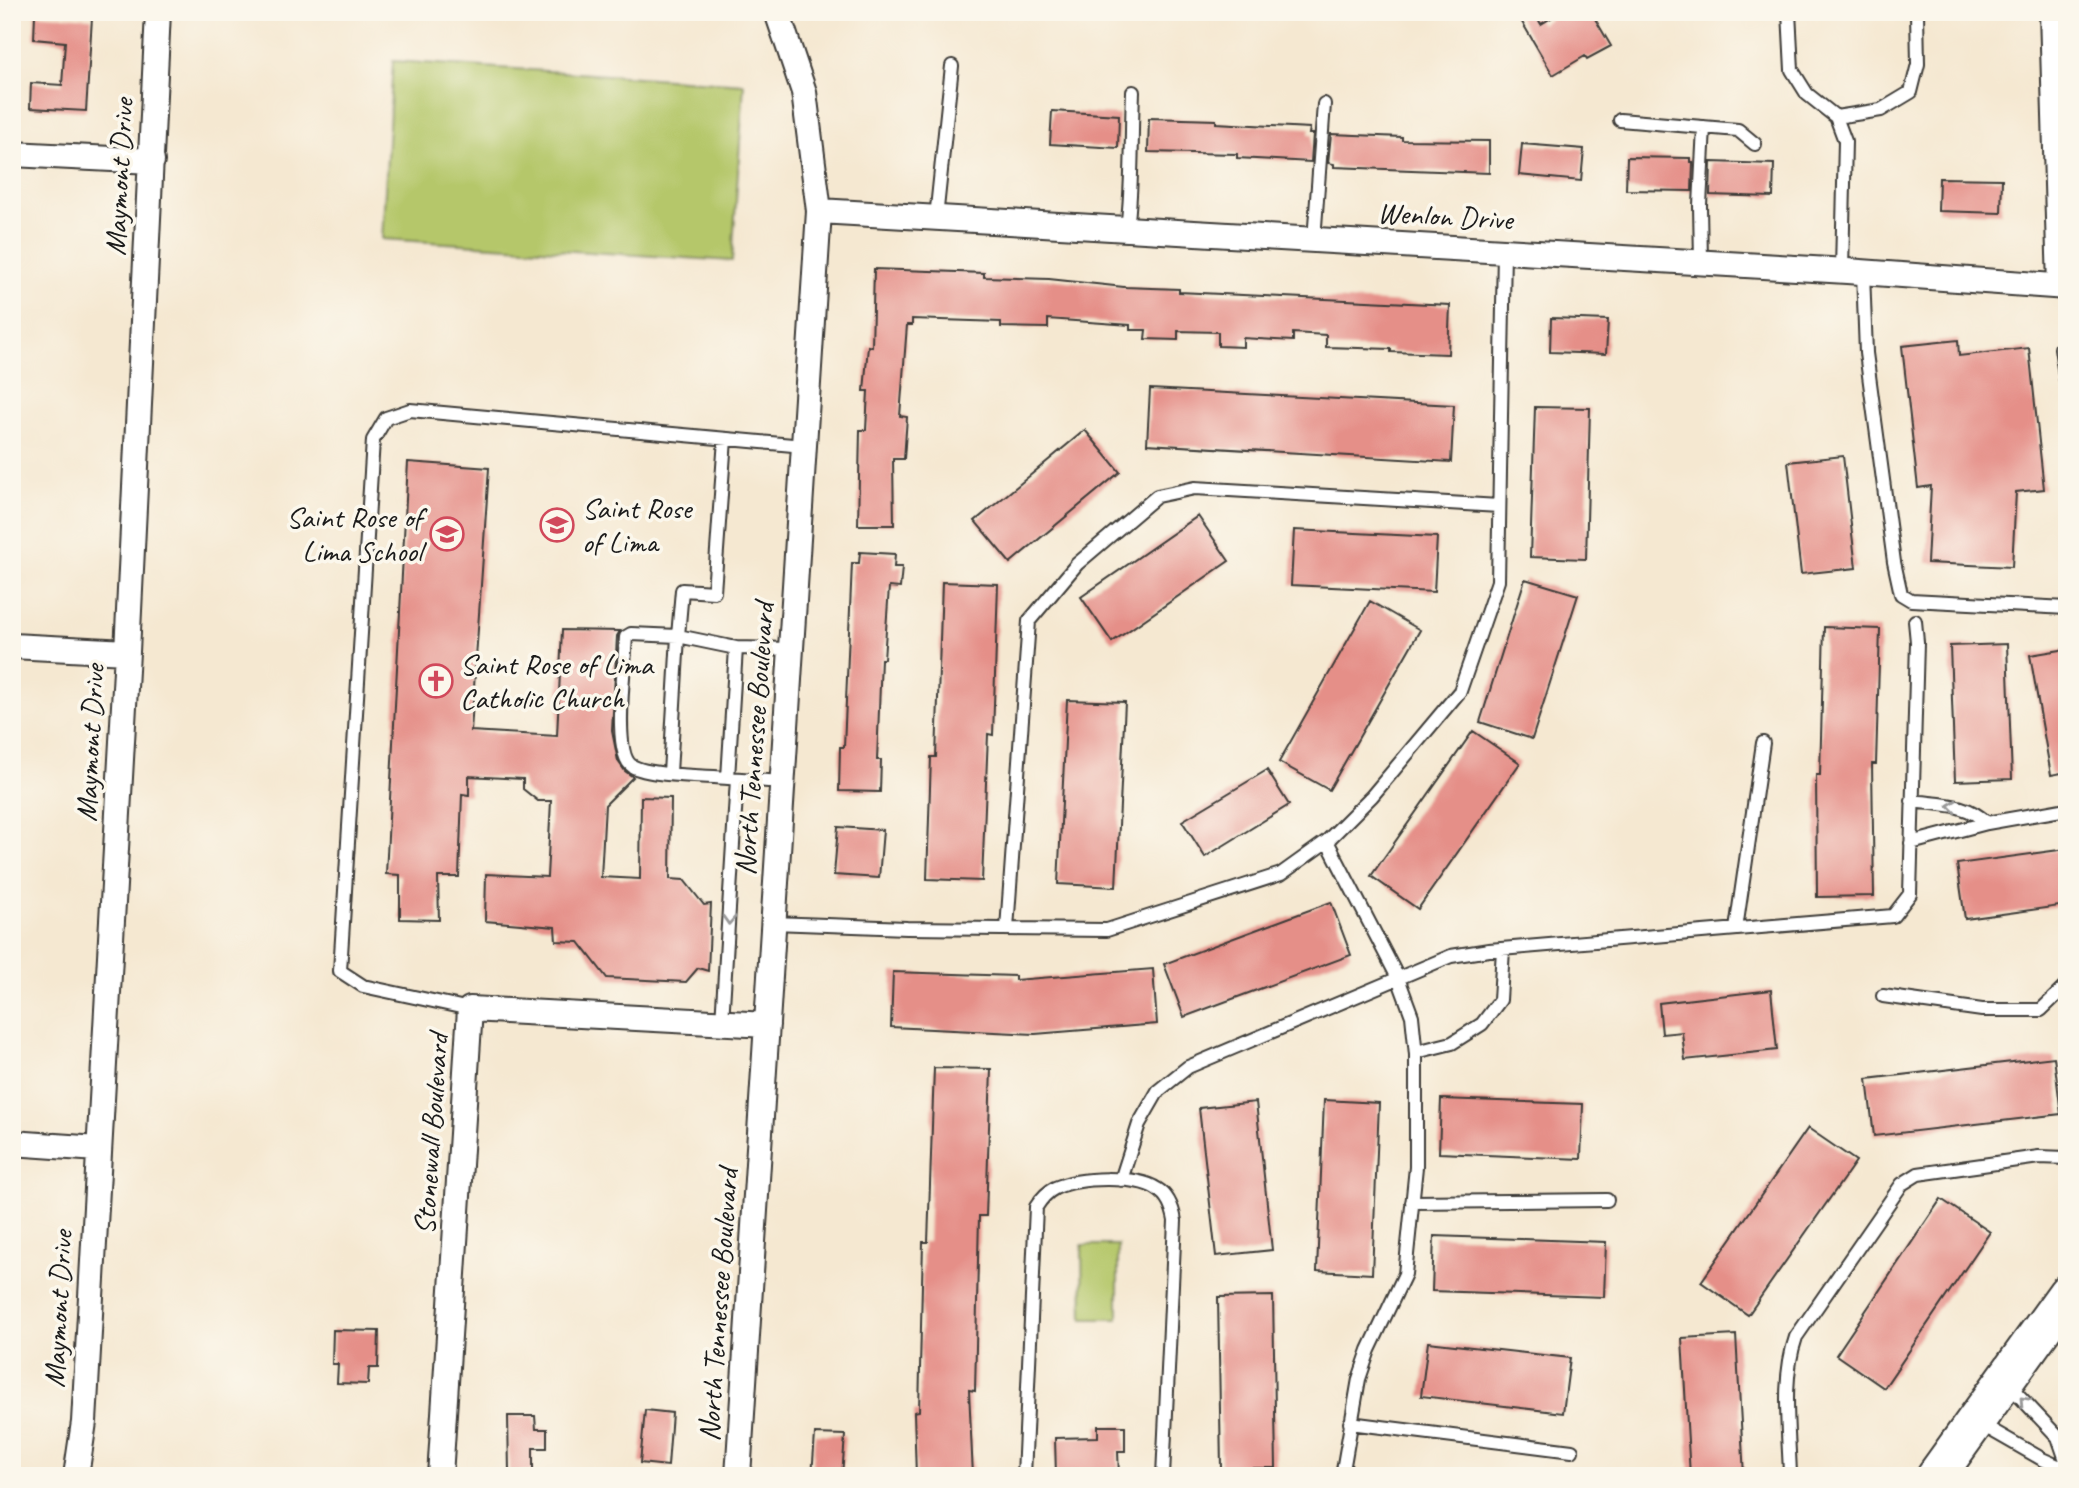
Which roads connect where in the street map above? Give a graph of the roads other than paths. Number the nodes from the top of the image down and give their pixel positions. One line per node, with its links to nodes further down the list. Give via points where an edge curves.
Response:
1 (158, 12): 16 (street, Maymont Drive)
2 (777, 12): 17 (street, North Tennessee Boulevard, via 804,92)
3 (1789, 12): 10 (lane, via 1792,70 1807,94)
4 (1917, 12): 10 (lane, via 1918,64 1911,92 1881,110)
5 (2052, 12): 6 (street)
6 (2059, 42): 13 (street)
7 (952, 66): 18 (lane)
8 (1133, 92): 19 (lane, via 1132,196)
9 (1324, 104): 20 (lane)
10 (1836, 117): 23 (lane, via 1845,141)
11 (1620, 120): 12 (lane)
12 (1704, 127): 14 (lane, via 1738,131); 22 (lane)
13 (2061, 139): 24 (street)
14 (1755, 144)
15 (12, 154): 16 (street)
16 (152, 161): 36 (street, Maymont Drive)
17 (819, 211): 18 (street, Wenlon Drive); 28 (street, North Tennessee Boulevard)
18 (936, 218): 19 (street, Wenlon Drive)
19 (1127, 229): 20 (street, Wenlon Drive)
20 (1314, 240): 21 (street, Wenlon Drive)
21 (1504, 251): 22 (street, Wenlon Drive); 29 (lane)
22 (1701, 262): 23 (street, Wenlon Drive)
23 (1852, 271): 24 (street, Wenlon Drive); 30 (lane, via 1901,594 1911,600)
24 (2064, 287)
25 (2061, 348): 26 (lane)
26 (2067, 388)
27 (725, 439): 28 (lane); 32 (lane, via 714,592 682,590); 53 (lane, via 410,410 386,418 373,440 340,971 363,986)
28 (804, 446): 35 (street, North Tennessee Boulevard)
29 (1499, 506): 44 (lane, via 1498,581 1460,691 1372,796); 47 (lane, via 1195,488 1157,496 1077,564 1029,621)
30 (2067, 608)
31 (1915, 621): 41 (lane)
32 (678, 636): 34 (lane); 38 (lane); 38 (lane, via 631,634 626,637 625,651 624,758 644,771)
33 (12, 646): 36 (street)
34 (736, 648): 35 (lane); 39 (lane)
35 (792, 649): 40 (street, North Tennessee Boulevard)
36 (127, 652): 58 (street, Maymont Drive)
37 (1763, 743): 48 (lane)
38 (670, 773): 39 (lane)
39 (732, 779): 40 (lane); 54 (lane, one-way to 54)
40 (782, 782): 46 (street, North Tennessee Boulevard)
41 (1912, 801): 43 (lane, one-way to 41, via 1965,807); 45 (lane)
42 (2067, 809): 43 (lane)
43 (1987, 823): 45 (lane)
44 (1326, 841): 47 (lane, via 1281,874 1107,929); 50 (lane)
45 (1911, 843): 48 (lane, via 1910,894 1893,916)
46 (773, 923): 47 (lane); 55 (street, North Tennessee Boulevard)
47 (1007, 929)
48 (1736, 929): 49 (lane)
49 (1503, 949): 50 (lane, via 1451,956); 56 (lane, via 1500,1000 1482,1024 1452,1043)
50 (1398, 978): 56 (lane, via 1412,1017); 60 (lane, via 1188,1067 1158,1091 1139,1124)
51 (2067, 985): 52 (lane, via 2041,1010 1982,1010)
52 (1883, 996)
53 (470, 1009): 54 (street, Stonewall Boulevard); 71 (street, Stonewall Boulevard)
54 (722, 1023): 55 (street, Stonewall Boulevard)
55 (767, 1025): 72 (street, North Tennessee Boulevard)
56 (1416, 1052): 62 (lane)
57 (12, 1143): 58 (street)
58 (98, 1149): 70 (street, Maymont Drive, via 84,1422)
59 (2067, 1158): 76 (lane, via 2039,1157 1917,1174 1902,1184 1796,1337 1788,1374)
60 (1121, 1180): 73 (lane, via 1054,1188 1036,1207); 74 (lane, via 1159,1189 1172,1205 1175,1221)
61 (1607, 1200): 62 (lane)
62 (1412, 1202): 66 (lane, via 1405,1274 1369,1350)
63 (2067, 1294): 64 (main road)
64 (2005, 1381): 65 (main road); 68 (lane, one-way to 64, via 2058,1437)
65 (1976, 1421): 69 (lane); 77 (main road)
66 (1350, 1423): 67 (lane); 75 (lane)
67 (1572, 1451)
68 (2067, 1463)
69 (2067, 1470)
70 (76, 1476)
71 (440, 1476)
72 (738, 1476)
73 (1024, 1476)
74 (1163, 1476)
75 (1342, 1476)
76 (1790, 1476)
77 (1936, 1476)

